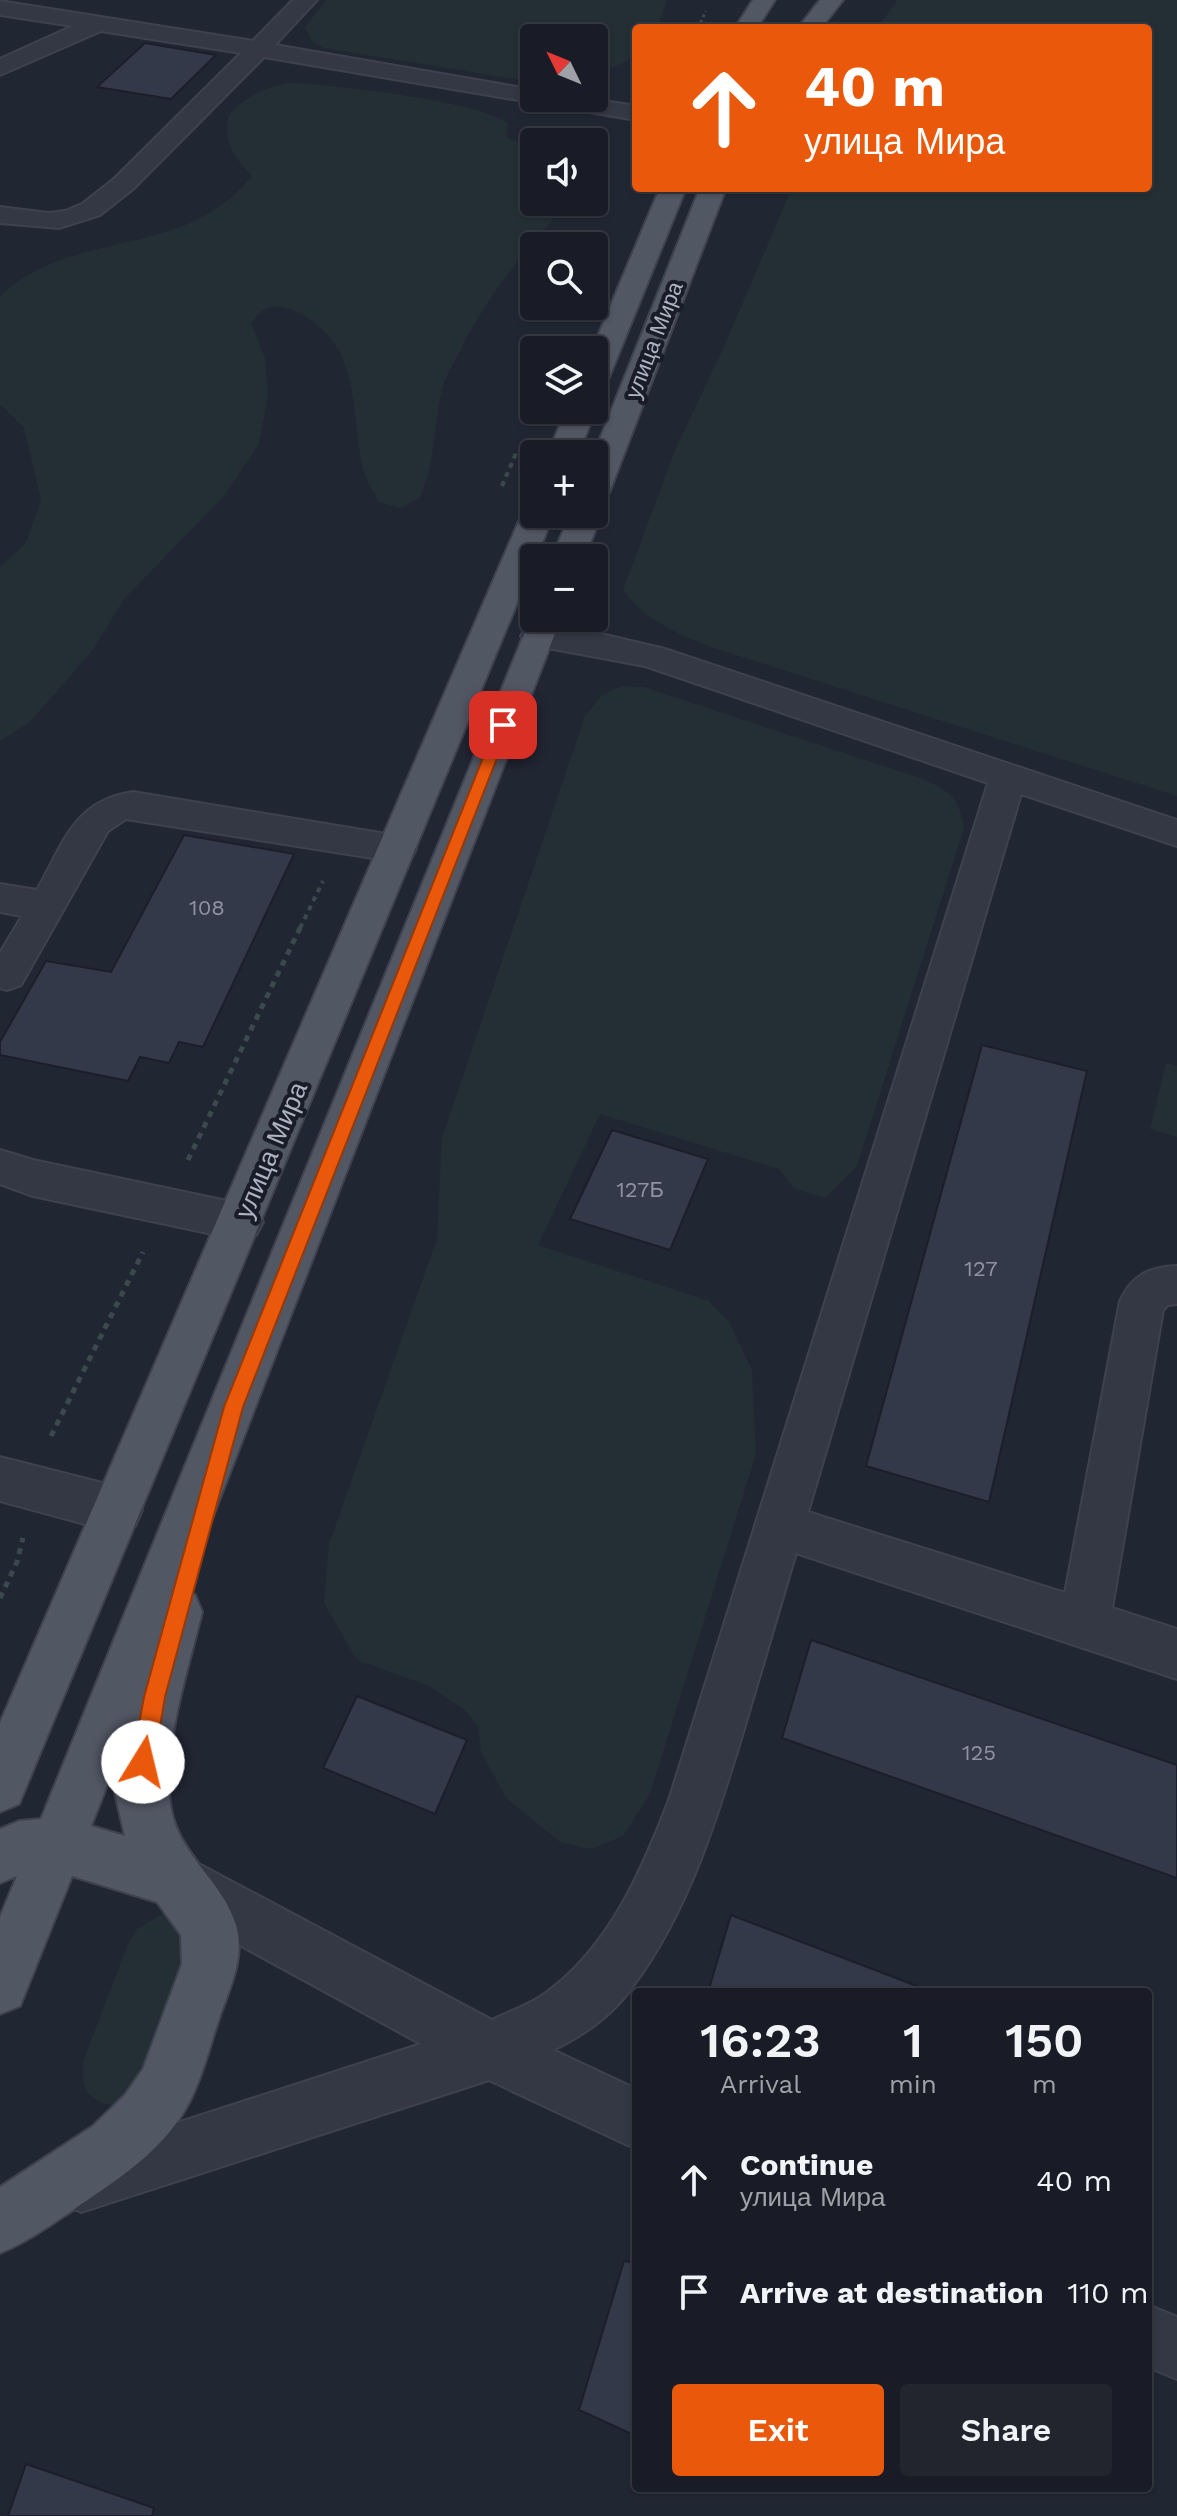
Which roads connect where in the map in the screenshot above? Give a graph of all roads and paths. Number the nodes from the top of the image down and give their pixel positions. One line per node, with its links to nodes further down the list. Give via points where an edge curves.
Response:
1 (306, 0): 13 (street)
2 (751, 0): 9 (main road)
3 (764, 0): 10 (main road)
4 (805, 0): 11 (main road)
5 (832, 0): 12 (main road)
6 (0, 8): 7 (street)
7 (57, 8): 8 (street)
8 (99, 23): 13 (street); 14 (street)
9 (741, 24)
10 (749, 24)
11 (790, 24)
12 (812, 24)
13 (259, 49): 15 (street); 20 (street, via 95,206 61,220)
14 (0, 68)
15 (520, 95)
16 (608, 109): 17 (street)
17 (632, 112)
18 (671, 192): 21 (main road, улица Мира)
19 (711, 192): 23 (main road, улица Мира)
20 (0, 215)
21 (608, 346)
22 (523, 438): 24 (path)
23 (608, 457)
24 (498, 495)
25 (532, 528): 27 (main road, улица Мира)
26 (520, 627): 27 (main road)
27 (491, 628): 32 (main road, улица Мира)
28 (540, 632): 41 (main road)
29 (558, 632): 30 (street, via 653,657)
30 (1008, 777): 31 (street); 44 (street)
31 (1177, 833)
32 (398, 849): 35 (street, via 133,805 119,807 95,822); 39 (main road, улица Мира)
33 (329, 870): 38 (path)
34 (0, 898): 35 (street)
35 (47, 906): 36 (street)
36 (7, 975)
37 (0, 1167): 38 (street)
38 (166, 1206): 39 (street); 42 (path, via 47,1445)
39 (241, 1222): 43 (main road, улица Мира)
40 (1177, 1285): 46 (street, via 1158,1286 1142,1301)
41 (233, 1407): 49 (main road); 51 (main road, via 154,1697 143,1762 146,1818)
42 (18, 1484): 43 (street); 45 (path, via 17,1562)
43 (118, 1510): 48 (main road, улица Мира)
44 (782, 1526): 46 (street); 53 (street, via 696,1800 642,1924 612,1969 567,2013)
45 (0, 1598)
46 (1084, 1624): 47 (street)
47 (1177, 1654)
48 (0, 1785)
49 (57, 1845): 50 (main road, via 23,1845); 51 (main road); 52 (main road)
50 (0, 1856)
51 (176, 1881): 53 (street); 55 (main road, via 209,1927 210,1964 166,2087 114,2147)
52 (0, 1986)
53 (491, 2051): 54 (street); 55 (street)
54 (632, 2118)
55 (22, 2209)
56 (1152, 2338): 57 (street)
57 (1177, 2348)

